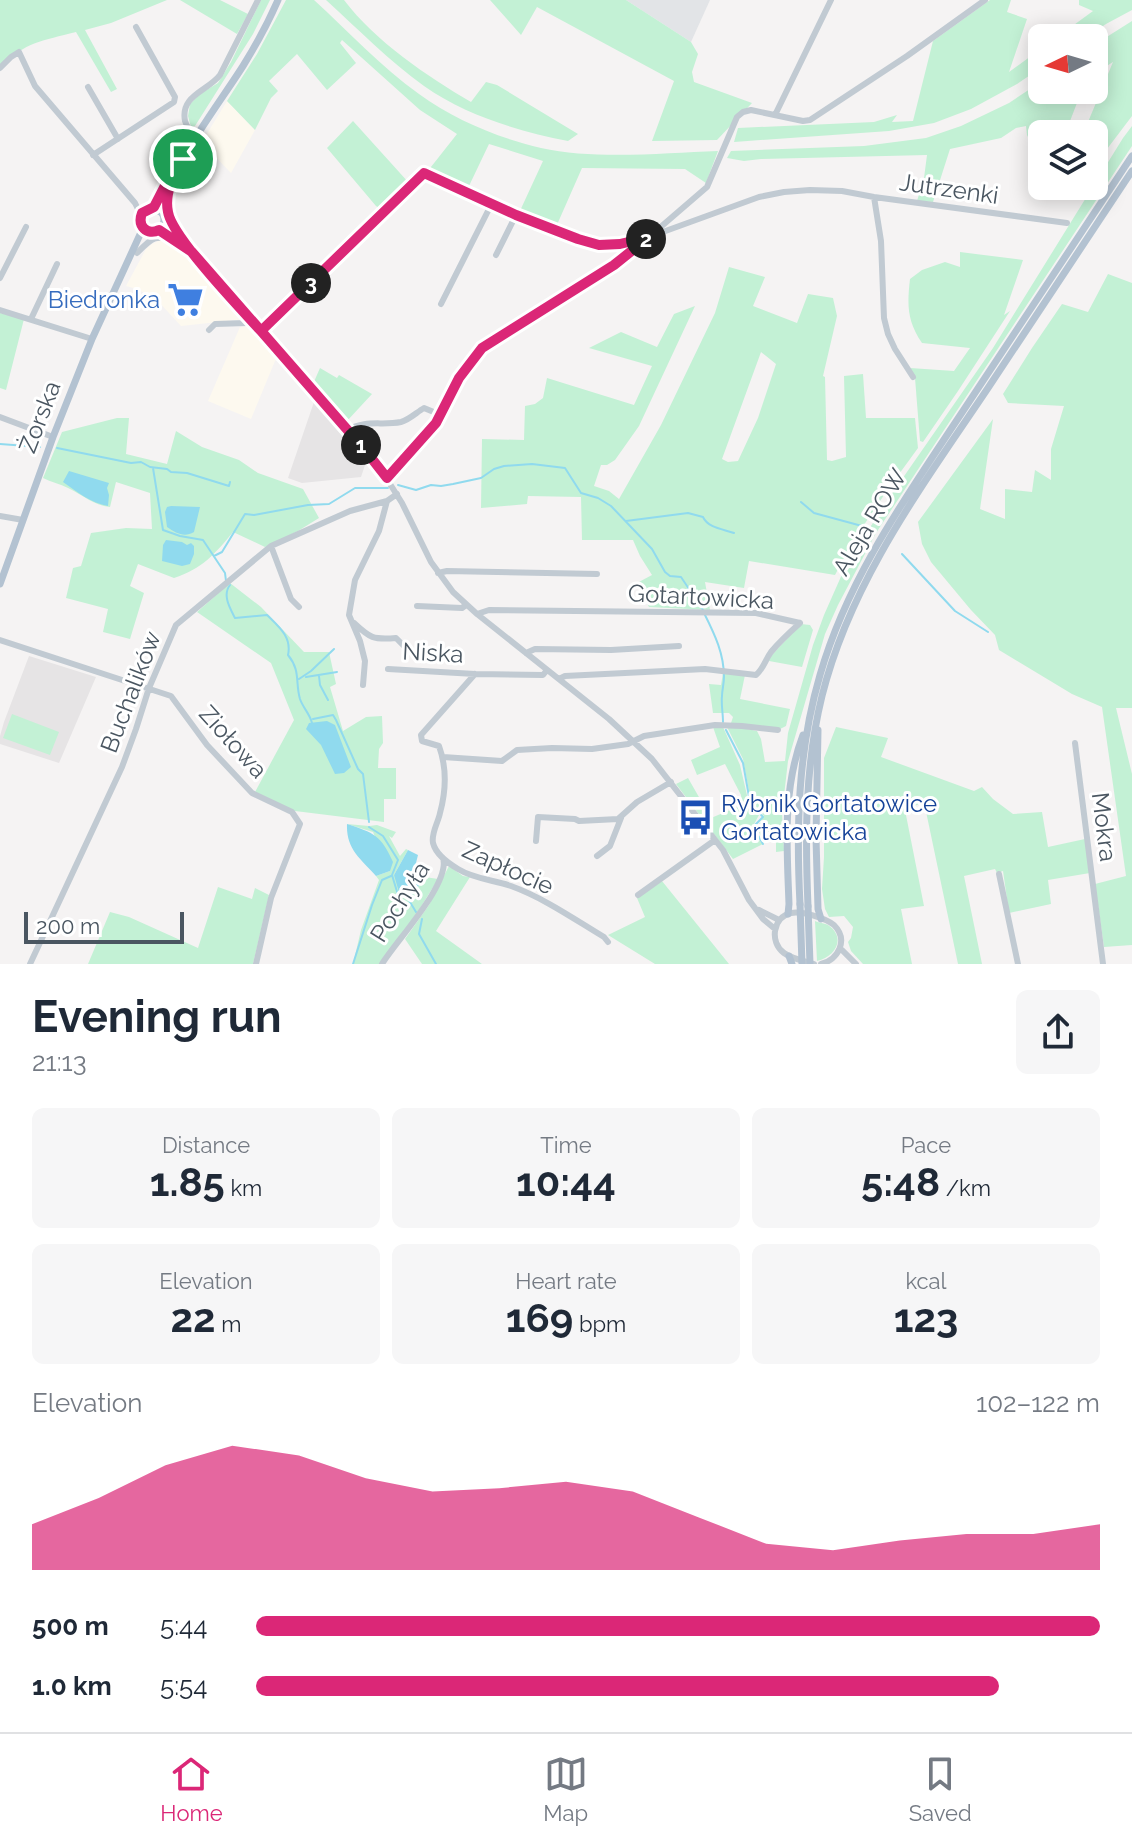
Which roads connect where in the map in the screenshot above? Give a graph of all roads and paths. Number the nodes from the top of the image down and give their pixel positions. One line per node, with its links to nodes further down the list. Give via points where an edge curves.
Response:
1 (278, 0): 9 (main road)
2 (831, 0): 8 (street)
3 (985, 0): 8 (street, via 810,120)
4 (257, 1): 9 (street, via 220,75 186,105 187,126)
5 (136, 27): 10 (street, via 175,97)
6 (0, 68): 11 (street, via 19,52 35,86)
7 (88, 87): 10 (street)
8 (775, 115): 23 (street, via 751,110 737,117 707,187)
9 (197, 136): 13 (main road)
10 (118, 139): 11 (street)
11 (93, 155): 18 (street, via 135,203)
12 (1132, 156): 67 (main road, Aleja ROW, via 874,548 835,630)
13 (183, 159): 15 (main road); 18 (main road)
14 (1132, 171): 66 (main road, Aleja ROW, via 879,555 847,621)
15 (171, 183): 18 (main road); 24 (street, via 167,211)
16 (874, 197): 20 (street, Jutrzenki); 23 (street, Jutrzenki, via 842,191 784,192); 37 (street, Jutrzenki, via 888,334)
17 (492, 203): 19 (street); 30 (street); 35 (street, via 424,173)
18 (150, 211): 22 (main road, via 140,221); 22 (main road, via 164,217)
19 (516, 215): 23 (street, via 599,245); 26 (street)
20 (1067, 223)
21 (26, 227): 29 (street)
22 (154, 229): 24 (street); 25 (main road, Żorska); 28 (main road, Żorska)
23 (649, 237): 38 (street, Jutrzenki, via 482,348)
24 (180, 240): 25 (street, via 155,238); 33 (street)
25 (137, 253): 28 (main road, Żorska)
26 (496, 255)
27 (57, 264): 32 (street)
28 (126, 268): 36 (main road, Żorska)
29 (0, 278)
30 (441, 304)
31 (0, 310): 32 (street)
32 (31, 319): 36 (street)
33 (252, 321): 34 (street, via 215,324); 35 (street)
34 (209, 330)
35 (261, 331): 40 (street)
36 (92, 339): 41 (main road, Żorska)
37 (913, 377)
38 (441, 415): 40 (street, via 424,408 403,422 371,422); 42 (street, Jutrzenki)
39 (0, 417): 41 (street)
40 (347, 430): 42 (street)
41 (53, 437): 46 (main road, Żorska)
42 (387, 478): 43 (street)
43 (397, 494): 44 (street, Buchalików); 48 (street)
44 (387, 501): 47 (street, Buchalików, via 350,511); 55 (street, via 355,580)
45 (0, 516): 46 (street)
46 (23, 520): 50 (main road, Żorska)
47 (271, 546): 53 (street); 65 (street, Buchalików, via 176,625)
48 (438, 573): 49 (street, Gotartowicka); 51 (street)
49 (597, 574)
50 (0, 584)
51 (466, 605): 52 (street); 54 (street)
52 (417, 606)
53 (299, 607)
54 (477, 614): 59 (street); 63 (street, Gotartowicka, via 756,613 800,623 756,675 705,669)
55 (352, 620): 58 (street, via 369,636 396,638); 64 (street, via 365,661)
56 (0, 640): 65 (street, Ziołowa)
57 (679, 646): 59 (street)
58 (405, 647)
59 (526, 653): 61 (street)
60 (388, 669): 62 (street, Niska)
61 (547, 670): 62 (street, via 543,675); 63 (street)
62 (475, 674): 71 (street, via 421,735 422,741 439,746)
63 (559, 679): 69 (street)
64 (363, 685)
65 (149, 688): 90 (street, Buchalików, via 122,767); 91 (street, Ziołowa, via 171,696 252,793 292,812 300,824 271,898)
66 (818, 713): 80 (main road, Aleja ROW, via 806,799); 83 (main road)
67 (809, 719): 80 (main road, Aleja ROW, via 798,799); 82 (main road, via 789,791)
68 (778, 730): 69 (street, via 715,725)
69 (633, 741): 71 (street, via 592,749 517,750 502,761); 72 (street)
70 (1075, 743): 98 (street, Mokra)
71 (443, 757): 77 (street, Zapłocie, via 446,782 432,838)
72 (671, 782): 73 (street); 74 (street)
73 (621, 818): 75 (street, via 595,822 538,817); 76 (street, via 610,846)
74 (715, 840): 79 (street); 81 (street)
75 (536, 841)
76 (597, 856)
77 (443, 858): 86 (street, Zapłocie, via 461,871 535,897); 92 (street, Pochyła, via 441,878 424,908)
78 (999, 874): 97 (street)
79 (638, 895)
80 (804, 905): 93 (main road, Aleja ROW, bridge); 94 (main road, Aleja ROW, bridge)
81 (756, 909): 84 (street); 85 (street)
82 (788, 914): 83 (street); 84 (street)
83 (821, 919): 87 (street, via 836,928)
84 (779, 920): 85 (street)
85 (775, 929): 89 (street, via 777,946)
86 (608, 942)
87 (840, 948): 88 (street); 96 (street)
88 (835, 957): 95 (street); 96 (street)
89 (791, 960): 94 (street)
90 (30, 964)
91 (256, 964)
92 (382, 964)
93 (802, 964)
94 (812, 964)
95 (822, 964)
96 (854, 964)
97 (1018, 964)
98 (1103, 964)

